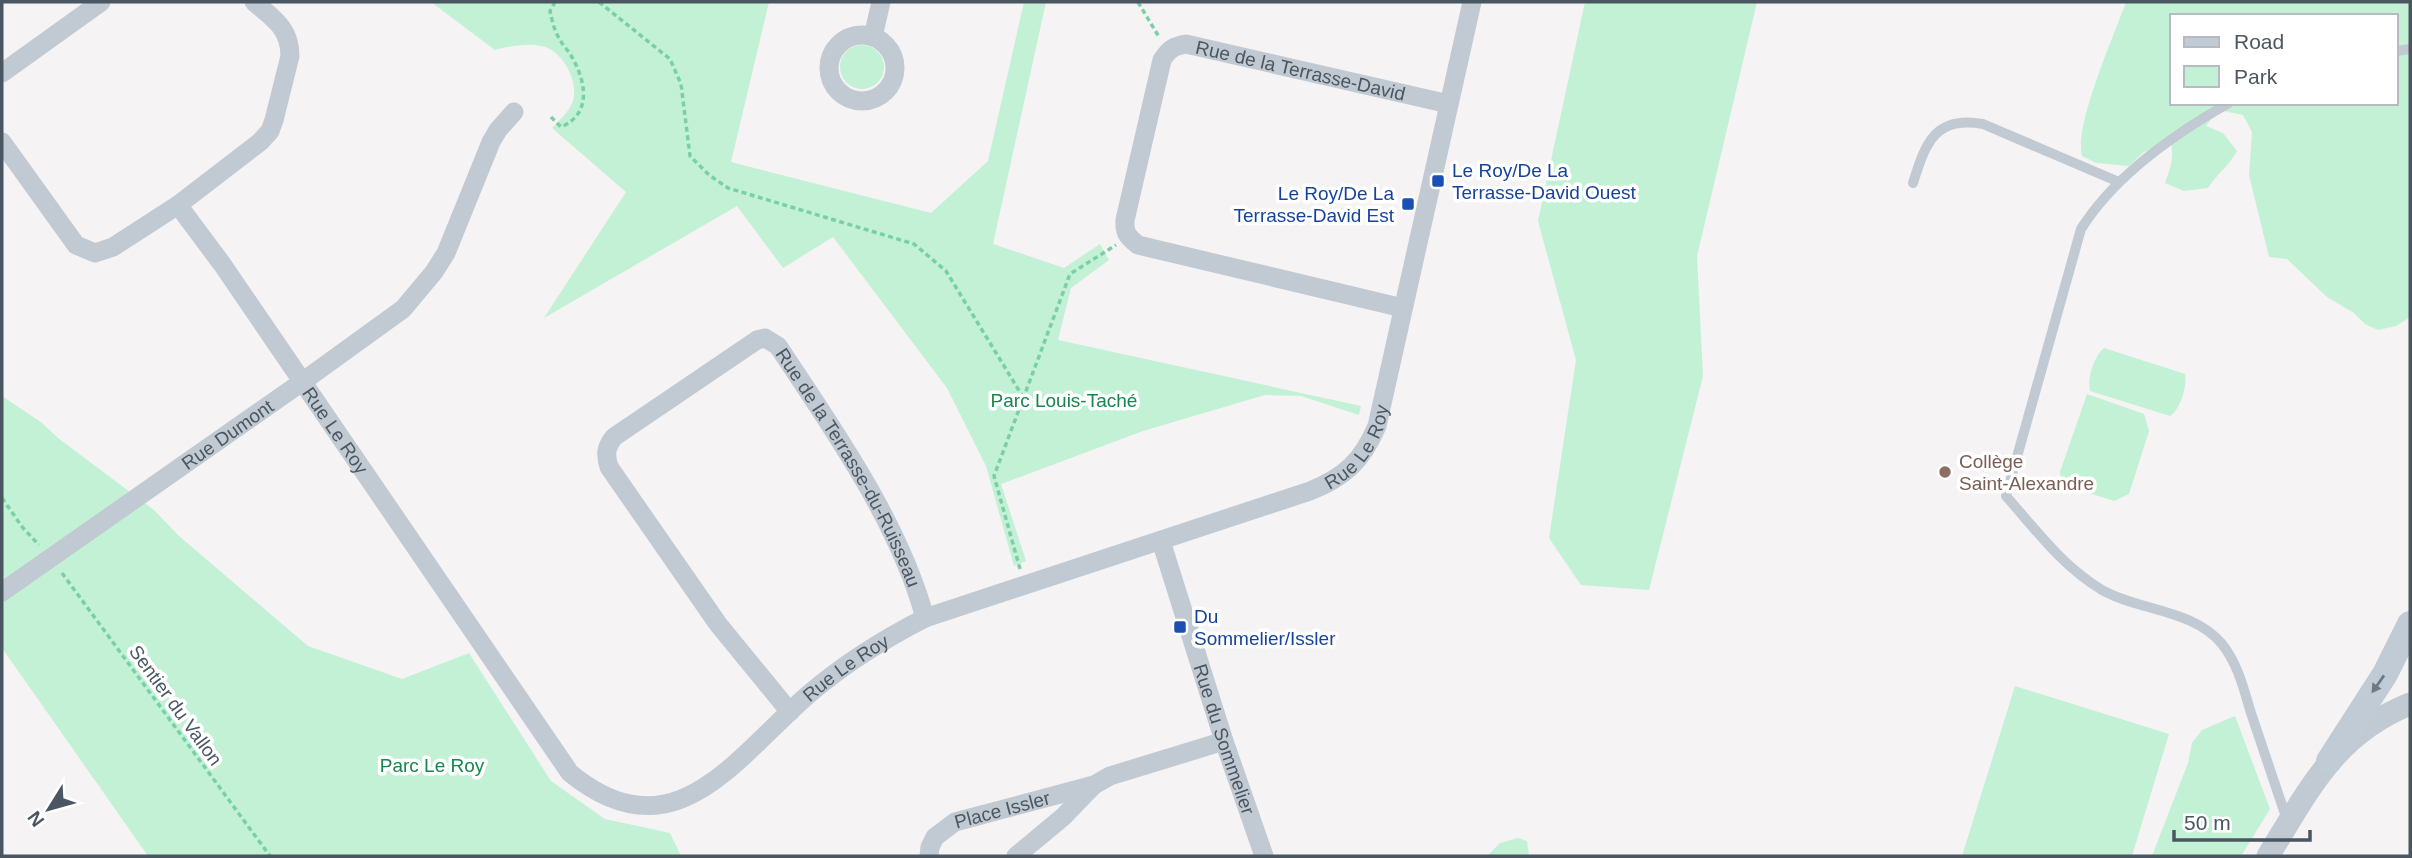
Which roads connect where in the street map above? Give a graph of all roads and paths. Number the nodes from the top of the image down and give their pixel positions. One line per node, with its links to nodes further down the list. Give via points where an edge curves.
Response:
1 (101, 2): 12 (street)
2 (254, 2): 20 (street, via 280,24 290,46 270,131)
3 (555, 2): 16 (path, via 550,11 558,37 583,82 583,104 572,122 561,127)
4 (599, 2): 9 (path)
5 (611, 2): 9 (path)
6 (881, 2): 10 (street)
7 (1138, 2): 11 (path)
8 (1472, 2): 13 (street, Rue Le Roy)
9 (605, 8): 24 (path, via 670,59 681,84 690,156 709,175 728,188 914,244 946,271)
10 (873, 37)
11 (1168, 50): 13 (street, Rue de la Terrasse-David, via 1186,44); 21 (street, Rue de la Terrasse-David, via 1125,220)
12 (2, 73)
13 (1449, 104): 22 (street, Rue Le Roy)
14 (2226, 105): 18 (lane)
15 (514, 112): 23 (street, Rue Dumont, via 491,142 457,229 434,272 402,309)
16 (551, 117)
17 (2, 142): 20 (street, via 68,238 85,250 95,253 113,247)
18 (2119, 182): 19 (lane, via 1972,122 1958,123 1930,138); 38 (lane, via 2081,229 2006,496 2066,562 2099,589 2183,618 2224,646 2244,687)
19 (1913, 183)
20 (178, 205): 23 (street, Rue Le Roy)
21 (1128, 237): 22 (street, via 1138,245); 24 (path, via 1070,274)
22 (1402, 308): 26 (street, Rue Le Roy, via 1377,426 1352,466 1329,483)
23 (302, 382): 30 (street, Rue Dumont); 34 (street, Rue Le Roy, via 569,774 594,795 627,809 683,807 722,781)
24 (1023, 397): 29 (path, via 994,476)
25 (2, 498): 27 (path)
26 (1161, 541): 29 (street, Rue Le Roy); 35 (street, Rue du Sommelier)
27 (43, 549)
28 (59, 570): 39 (path, Sentier du Vallon)
29 (1024, 584): 31 (street, Rue Le Roy)
30 (2, 592)
31 (925, 618): 34 (street, Rue Le Roy, via 881,642); 34 (street, Rue de la Terrasse-du-Ruisseau, via 890,525 778,346 765,338 757,340 685,387 614,437 608,445 609,467 718,624)
32 (2410, 624): 36 (main road, one-way to 36, via 2385,674)
33 (2410, 704): 36 (street, via 2380,718)
34 (790, 712)
35 (1224, 741): 37 (street, Place Issler); 42 (street, Rue du Sommelier)
36 (2329, 761): 38 (street)
37 (1094, 785): 40 (street, Place Issler, via 955,822 935,837); 41 (street, Place Issler)
38 (2288, 824): 43 (street)
39 (270, 856)
40 (929, 856)
41 (1016, 856)
42 (1264, 856)
43 (2268, 856)

